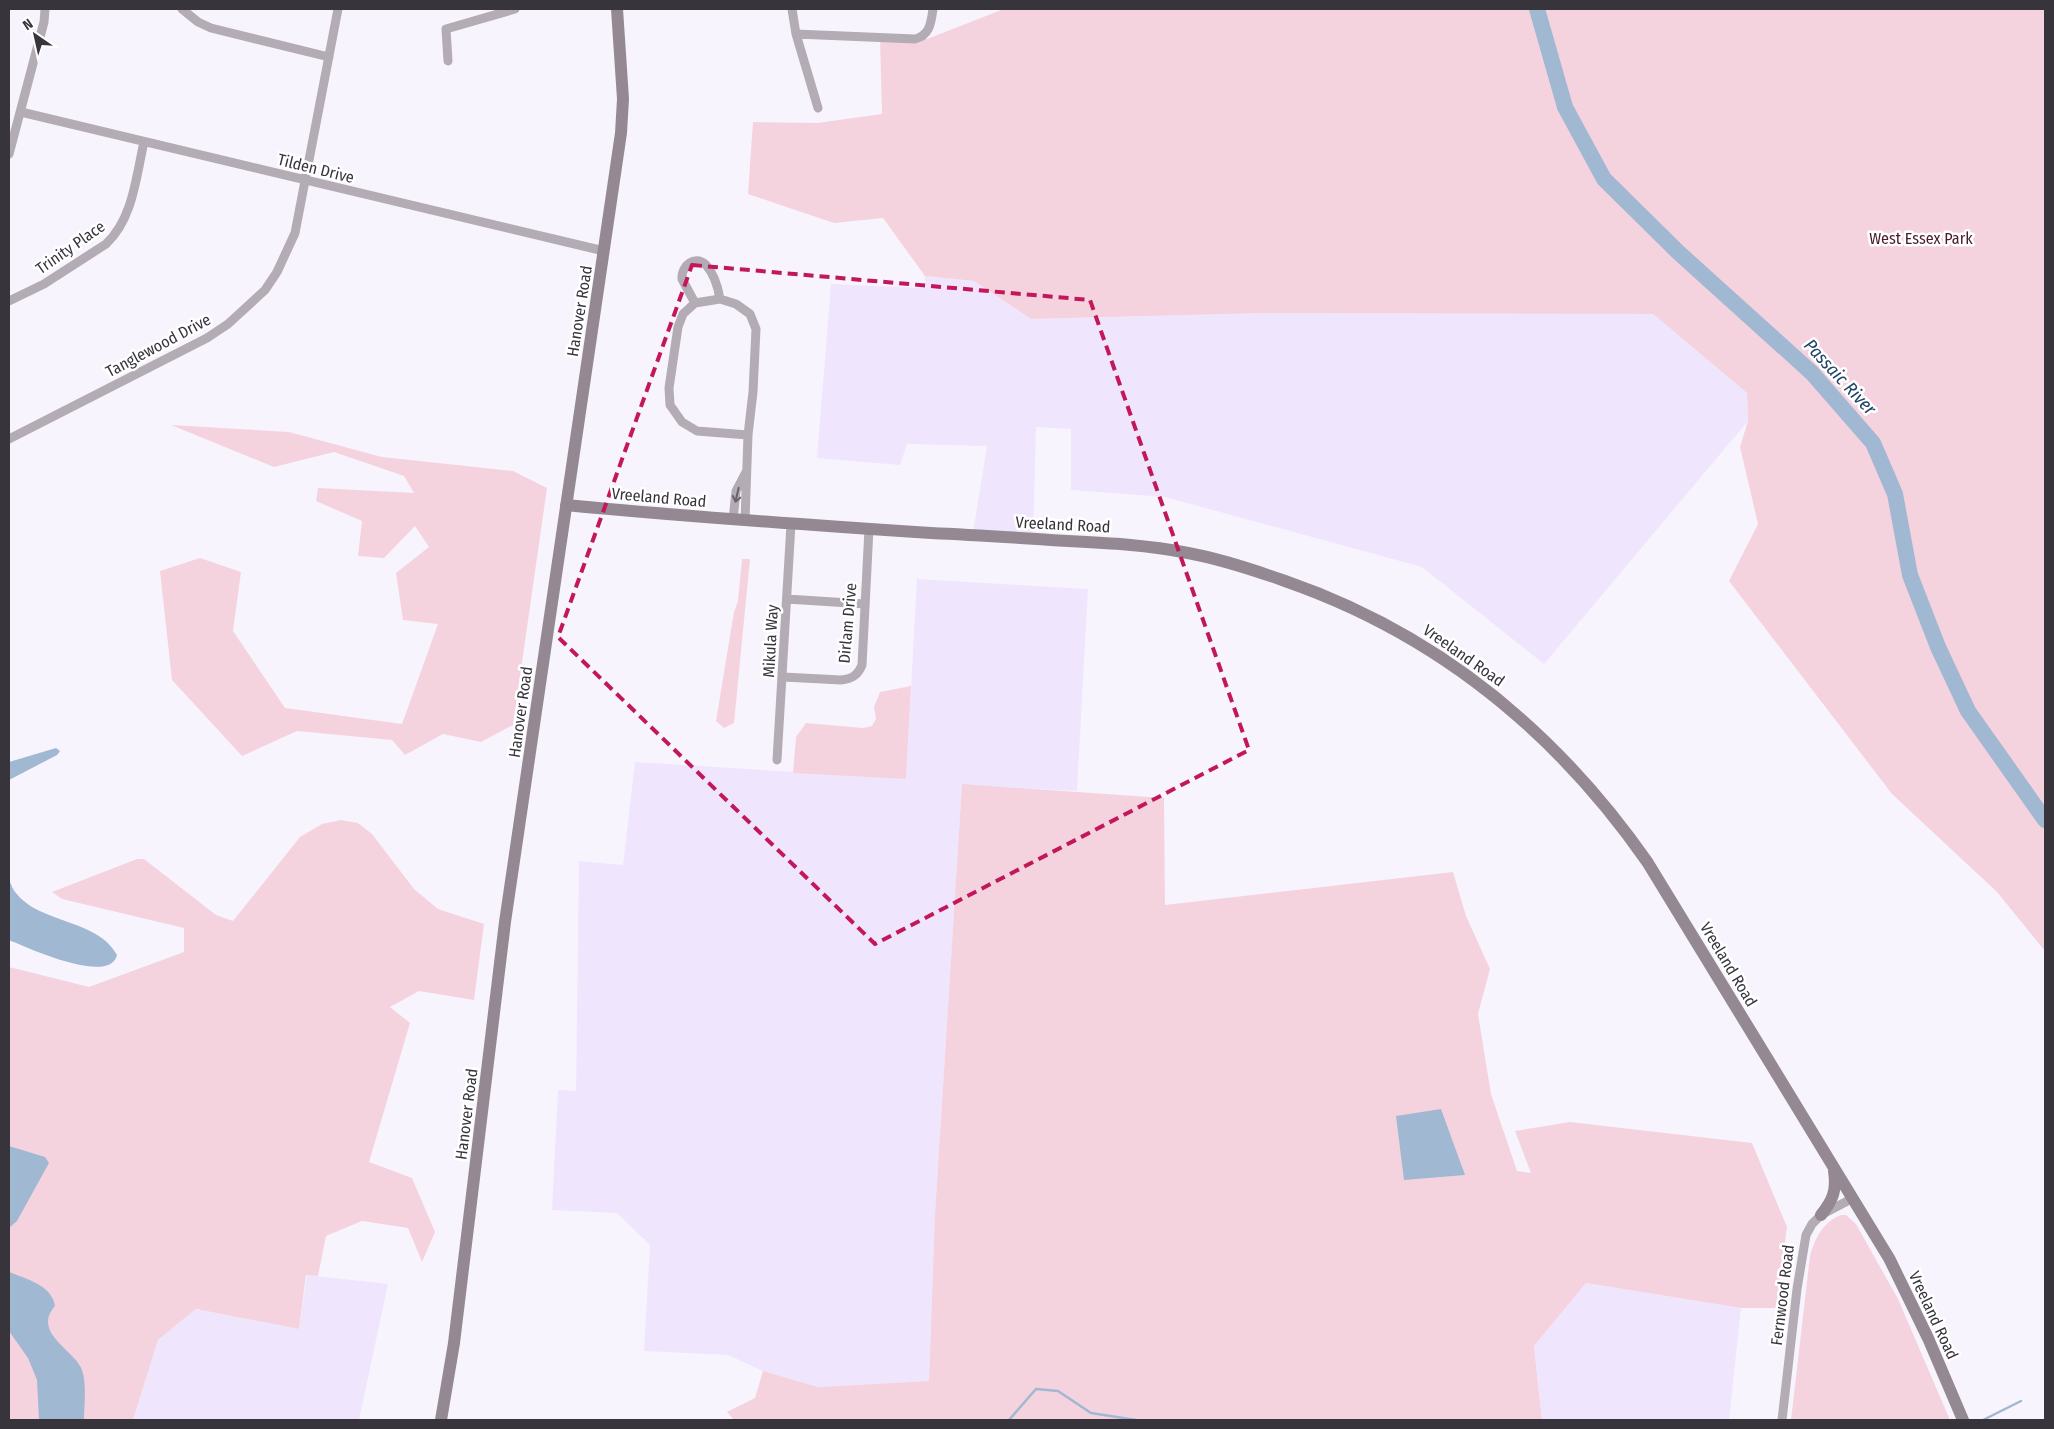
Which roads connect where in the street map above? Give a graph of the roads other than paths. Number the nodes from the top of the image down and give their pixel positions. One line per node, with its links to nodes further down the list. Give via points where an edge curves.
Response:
1 (45, 9): 12 (street)
2 (182, 9): 9 (street, via 212,28)
3 (338, 9): 9 (street, Tanglewood Drive)
4 (516, 9): 10 (street, via 446,29)
5 (617, 9): 16 (street, Hanover Road, via 623,98)
6 (792, 9): 8 (street)
7 (933, 9): 8 (street, via 926,34 915,39)
8 (796, 34): 11 (street)
9 (329, 57): 15 (street, Tanglewood Drive)
10 (448, 61)
11 (818, 108)
12 (21, 112): 13 (street, Tilden Drive); 14 (street)
13 (144, 142): 15 (street, Tilden Drive); 18 (street, Trinity Place, via 127,215 114,237 44,284)
14 (9, 154)
15 (305, 181): 16 (street, Tilden Drive); 21 (street, Tanglewood Drive, via 295,233 288,251 265,290 247,308 207,338)
16 (604, 252): 22 (street, Hanover Road)
17 (720, 299): 19 (street); 19 (street, via 716,281 707,267 701,262 692,262 685,266 682,279); 20 (street, via 743,308 750,314 756,329)
18 (9, 301)
19 (695, 303): 20 (street, via 683,314 678,327 669,388 670,405 682,422 697,431)
20 (748, 435): 23 (street)
21 (9, 439)
22 (566, 505): 23 (street, Vreeland Road); 33 (street, Hanover Road, via 506,922 454,1343)
23 (739, 520): 24 (street, Vreeland Road)
24 (791, 524): 25 (street, Vreeland Road); 26 (street, Mikula Way)
25 (868, 529): 27 (street, Dirlam Drive); 30 (street, Vreeland Road, via 1117,544 1188,553 1262,572 1345,604 1385,622 1439,655 1480,684 1547,742 1621,824)
26 (787, 599): 27 (street); 28 (street, Mikula Way)
27 (864, 604): 28 (street, Dirlam Drive, via 862,665 854,676 842,680)
28 (783, 677): 29 (street, Mikula Way)
29 (777, 760)
30 (1832, 1164): 31 (street, Vreeland Road); 32 (street, via 1836,1186 1833,1198)
31 (1853, 1198): 32 (street, Fernwood Road); 35 (street, Vreeland Road, via 1908,1294)
32 (1821, 1215): 34 (street, Fernwood Road, via 1804,1241)
33 (441, 1420)
34 (1782, 1420)
35 (1962, 1420)

